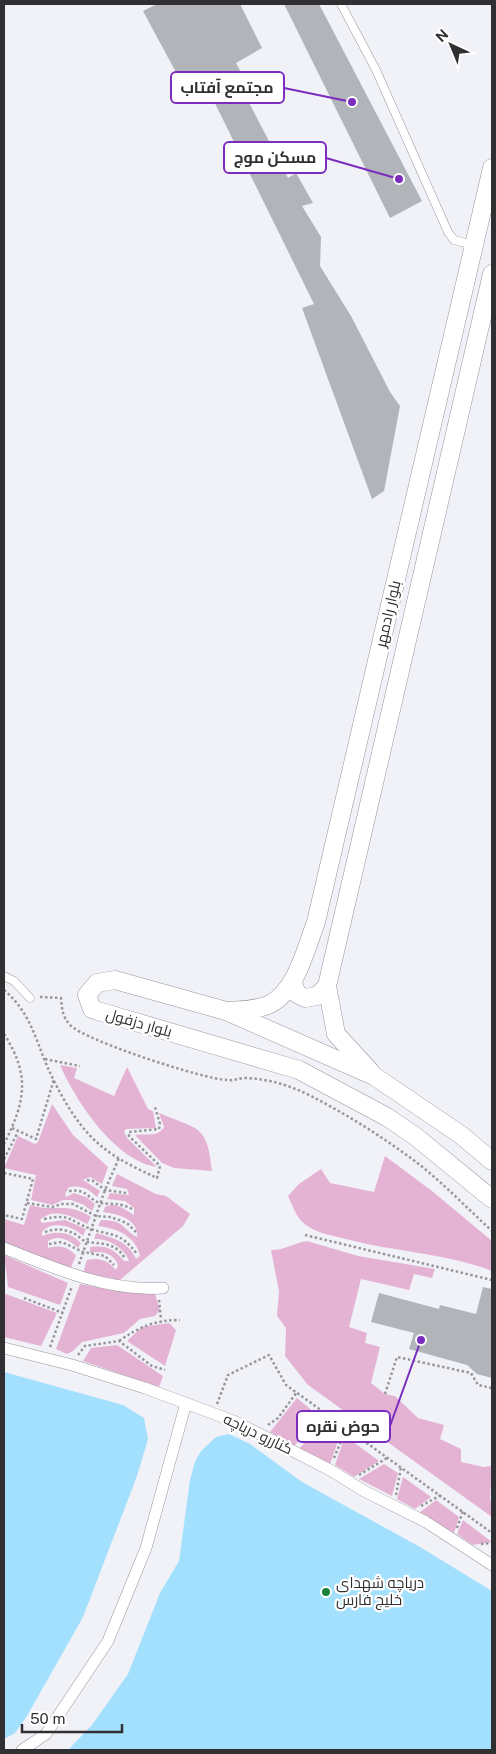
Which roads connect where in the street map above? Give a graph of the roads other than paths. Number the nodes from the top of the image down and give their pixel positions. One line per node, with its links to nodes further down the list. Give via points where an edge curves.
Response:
1 (341, 4): 3 (lane, via 376,70 448,232 454,240)
2 (492, 168): 3 (street, بلوار رادمهر)
3 (475, 245): 5 (street, بلوار رادمهر)
4 (492, 274): 6 (street, بلوار رادمهر)
5 (459, 313): 6 (street); 8 (street, بلوار رادمهر, via 316,922)
6 (487, 318): 9 (street, بلوار رادمهر)
7 (4, 976): 10 (lane)
8 (293, 983): 9 (street, via 297,994 306,998 317,996); 11 (street, بلوار رادمهر, via 270,1004 255,1009)
9 (327, 986): 12 (street, via 336,1034)
10 (30, 998)
11 (226, 1011): 12 (street, بلوار دزفول); 14 (street, بلوار دزفول, via 115,980 97,983 87,995 92,1008 98,1011 299,1070 336,1088 415,1136)
12 (374, 1076): 13 (street, بلوار دزفول, via 461,1134)
13 (492, 1161)
14 (492, 1199)
15 (4, 1248): 16 (street, via 76,1275 129,1287)
16 (160, 1288)
17 (4, 1348): 18 (street, کناررو دریاچه, via 72,1365)
18 (186, 1403): 19 (street, کناررو دریاچه, via 213,1412 330,1470 409,1513); 20 (street, via 146,1548 108,1641 46,1734)
19 (492, 1565)
20 (22, 1750)

